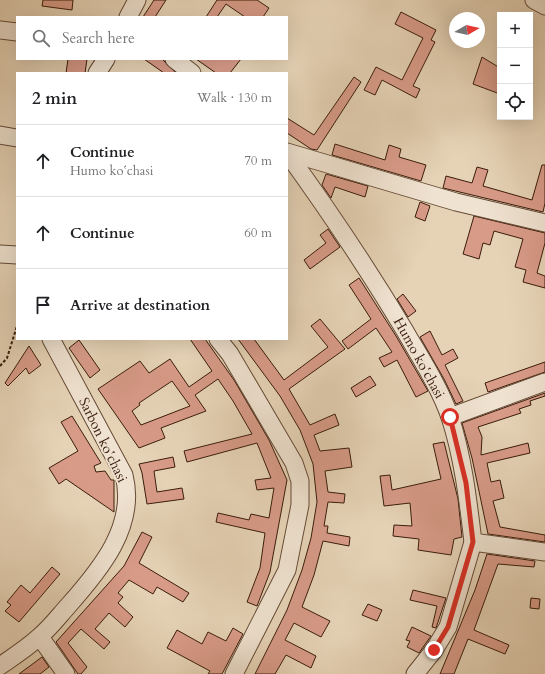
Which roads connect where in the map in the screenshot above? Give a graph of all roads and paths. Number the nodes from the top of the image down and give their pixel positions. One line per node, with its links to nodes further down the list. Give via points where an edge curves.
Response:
1 (137, 0): 4 (street)
2 (534, 0): 3 (street)
3 (545, 6)
4 (129, 16)
5 (0, 30): 6 (street)
6 (16, 32)
7 (105, 60): 9 (street)
8 (175, 60): 10 (street)
9 (98, 72)
10 (191, 72)
11 (0, 135): 12 (street)
12 (16, 138)
13 (288, 153): 15 (street, Humo koʻchasi, via 456,202)
14 (288, 154): 23 (street, Humo koʻchasi, via 329,211 387,301 435,383)
15 (545, 223)
16 (0, 254): 17 (street)
17 (16, 255)
18 (16, 329): 21 (path, via 7,358)
19 (52, 340): 26 (street, Sarbon koʻchasi, via 124,475 128,489 125,518 104,561)
20 (219, 340): 29 (street, via 230,354 294,463 300,481 300,505 287,570)
21 (0, 366)
22 (545, 382): 23 (street)
23 (450, 417): 24 (street, Humo koʻchasi, via 466,483)
24 (473, 542): 25 (street); 30 (street, via 448,627)
25 (545, 552)
26 (40, 637): 27 (street, Sarbon koʻchasi); 28 (street)
27 (0, 666)
28 (66, 674)
29 (234, 674)
30 (415, 674)

